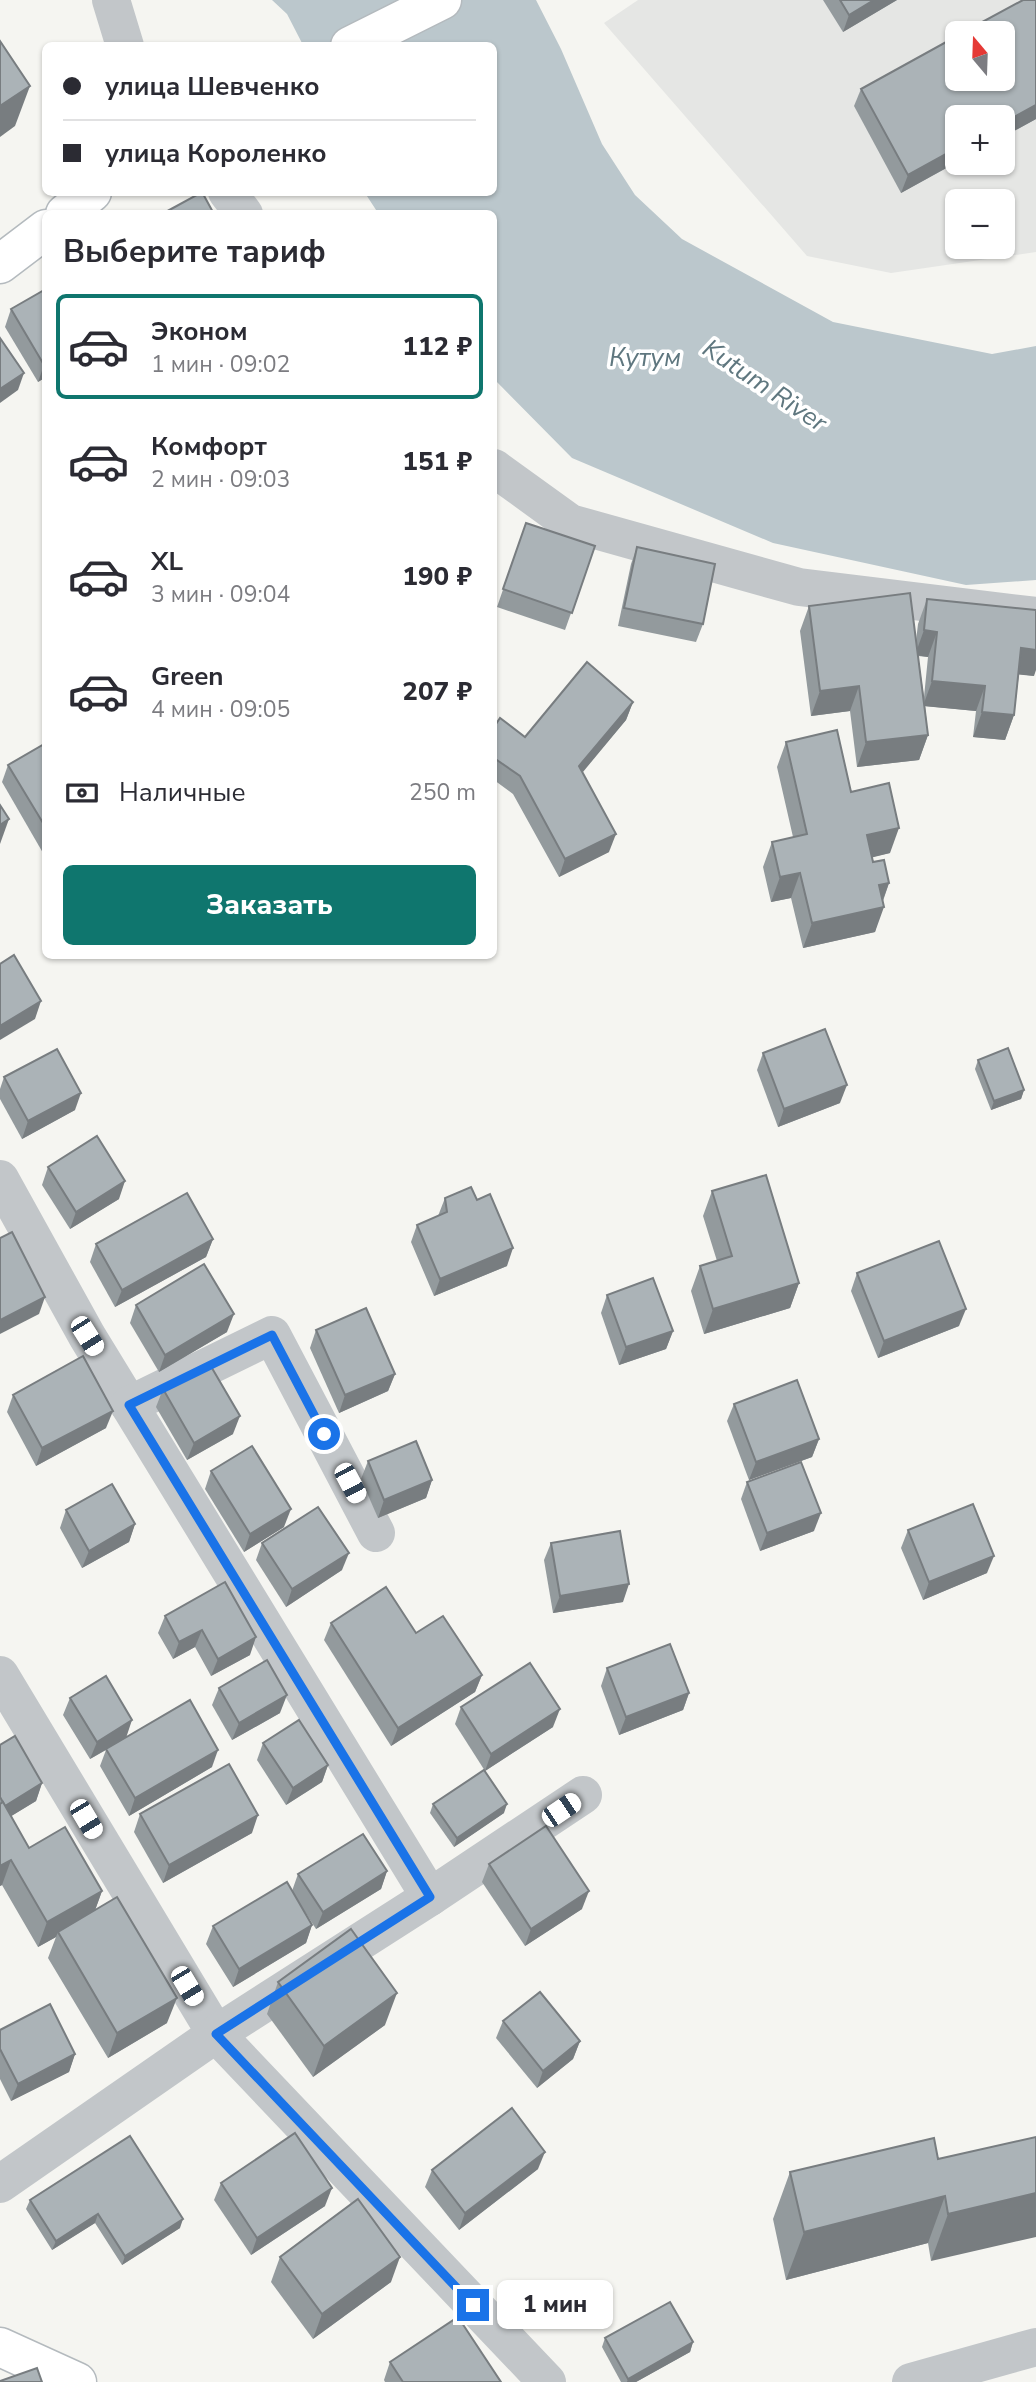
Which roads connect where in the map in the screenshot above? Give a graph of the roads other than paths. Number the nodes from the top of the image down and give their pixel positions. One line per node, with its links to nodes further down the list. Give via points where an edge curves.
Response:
1 (111, 0): 3 (street)
2 (442, 0): 4 (street)
3 (124, 42)
4 (358, 42)
5 (87, 196): 7 (street)
6 (230, 196): 8 (street)
7 (70, 210)
8 (241, 210)
9 (42, 232): 10 (street)
10 (0, 264)
11 (497, 470): 12 (street, via 570,523 799,587)
12 (1036, 616)
13 (0, 1179): 14 (street)
14 (129, 1405): 15 (street, via 272,1335); 18 (street)
15 (376, 1533)
16 (0, 1675): 19 (street)
17 (583, 1795): 18 (street)
18 (430, 1897): 19 (street)
19 (216, 2034): 20 (street); 24 (street)
20 (0, 2184)
21 (0, 2347): 23 (street)
22 (1036, 2347): 25 (street)
23 (77, 2382)
24 (547, 2382)
25 (911, 2382)

